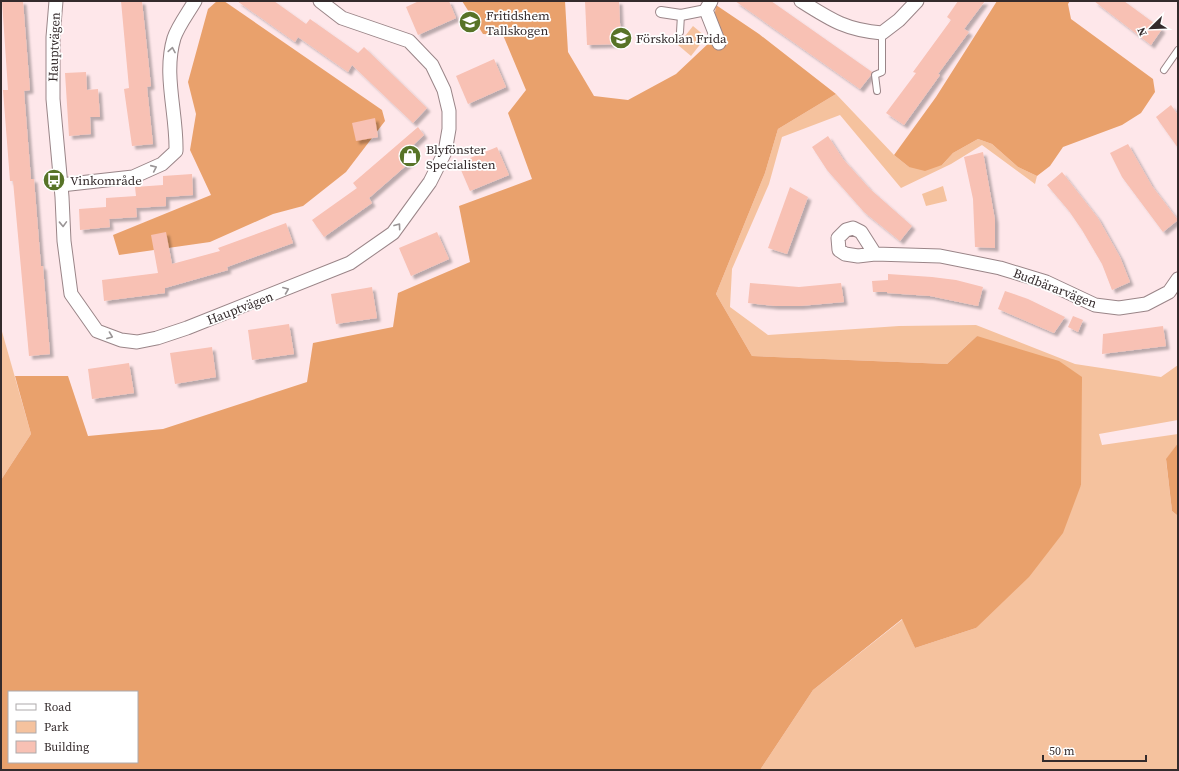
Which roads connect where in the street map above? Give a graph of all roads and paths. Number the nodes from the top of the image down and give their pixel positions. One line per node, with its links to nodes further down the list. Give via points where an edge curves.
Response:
1 (56, 1): 15 (street, Hauptvägen, via 53,99)
2 (195, 1): 15 (street, one-way to 2, via 133,177 162,164 176,151 177,132 169,70 174,38)
3 (320, 1): 15 (street, Hauptvägen, one-way to 3, via 64,241 71,294 97,331 132,342 157,338 350,263 393,233 430,182 445,152 449,111 444,90 432,65 409,41 342,18)
4 (801, 1): 10 (street, via 844,26)
5 (917, 1): 10 (street)
6 (708, 5): 8 (street); 11 (street)
7 (662, 12): 8 (street)
8 (681, 15): 9 (lane)
9 (680, 32)
10 (882, 33): 14 (lane, via 882,72 875,75)
11 (719, 43)
12 (1178, 50): 13 (lane)
13 (1164, 70)
14 (877, 91)
15 (61, 185)
16 (875, 254): 17 (street, Budbärarvägen, via 940,256 1000,268 1046,282 1095,305 1119,308 1146,304 1169,292)
17 (1178, 279)

